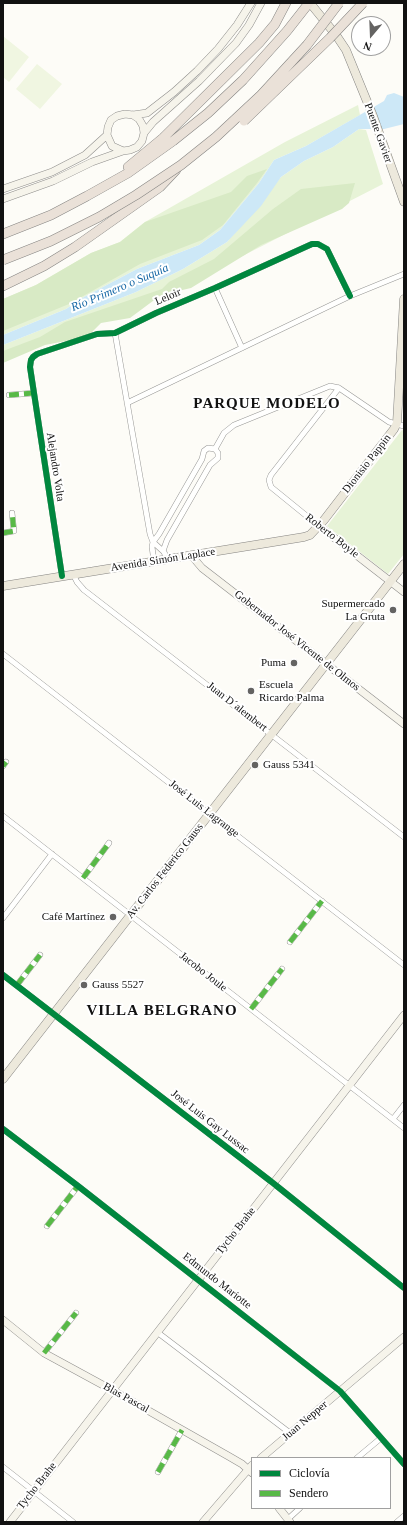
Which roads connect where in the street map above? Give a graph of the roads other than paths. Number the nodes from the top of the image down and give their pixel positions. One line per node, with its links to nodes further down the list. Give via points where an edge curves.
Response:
1 (251, 3): 7 (main road, via 233,31 197,71 147,113)
2 (262, 3): 8 (main road, via 249,25 225,55)
3 (286, 3): 13 (highway, via 275,24 255,48 163,138)
4 (310, 3): 13 (highway, via 262,60 213,108 161,150); 16 (main road, Puente Gavier, via 346,50)
5 (339, 3): 10 (highway, bridge, via 276,80)
6 (363, 3): 10 (highway, bridge, via 234,130)
7 (133, 115): 8 (main road, via 139,119); 9 (main road, via 125,114 111,120)
8 (144, 133): 11 (main road, via 137,147)
9 (107, 135): 11 (main road, via 112,146); 14 (main road, via 85,155 52,172)
10 (207, 144): 12 (highway, bridge)
11 (123, 150): 15 (main road, via 53,181)
12 (181, 164): 18 (highway, bridge, via 99,218); 20 (highway, bridge, via 160,187 75,247)
13 (107, 185): 17 (highway, via 51,215)
14 (3, 189)
15 (3, 199)
16 (404, 202)
17 (3, 234)
18 (3, 260)
19 (404, 274): 22 (street)
20 (3, 286)
21 (215, 288): 22 (street, Leloir, via 312,244 318,244 327,249); 24 (street, Leloir); 25 (street)
22 (350, 296): 25 (street)
23 (404, 299): 33 (main road, Dionisio Pappin)
24 (115, 333): 26 (street, Leloir, via 97,334 37,354); 32 (street)
25 (242, 348): 32 (street)
26 (31, 360): 29 (street, Alejandro Volta)
27 (339, 388): 28 (street, via 330,386); 31 (street); 33 (street, via 389,422)
28 (321, 390): 31 (street, via 328,392); 34 (street, via 234,425 224,433)
29 (34, 393): 30 (street); 45 (street, Alejandro Volta)
30 (9, 395)
31 (328, 400): 36 (street, Roberto Boyle, via 271,475 270,484)
32 (127, 403): 38 (street)
33 (400, 425): 36 (main road, Dionisio Pappin)
34 (215, 449): 38 (street, via 208,448 204,451 202,459); 39 (street, via 218,458 210,465)
35 (12, 513): 37 (street, via 14,531)
36 (319, 526): 40 (main road, Avenida Simón Laplace, via 304,537); 46 (main road, Roberto Boyle)
37 (3, 533)
38 (153, 542): 39 (street); 42 (street)
39 (163, 551): 41 (street)
40 (191, 555): 41 (main road, Avenida Simón Laplace); 50 (main road, Gobernador José Vicente de Olmos, via 202,568)
41 (167, 559): 42 (main road, Avenida Simón Laplace)
42 (154, 561): 44 (main road, Avenida Simón Laplace)
43 (404, 564): 46 (main road, Av. Carlos Federico Gauss)
44 (73, 574): 45 (main road, Avenida Simón Laplace); 52 (street, Juan D´alembert, via 84,590)
45 (62, 576): 47 (main road, Avenida Simón Laplace)
46 (390, 582): 48 (main road, Roberto Boyle); 50 (main road, Av. Carlos Federico Gauss)
47 (3, 586)
48 (404, 592)
49 (3, 654): 53 (street, José Luis Lagrange)
50 (327, 664): 51 (main road, Gobernador José Vicente de Olmos); 52 (main road, Av. Carlos Federico Gauss)
51 (404, 724)
52 (272, 734): 53 (main road, Av. Carlos Federico Gauss); 55 (street, Juan D´alembert)
53 (210, 814): 59 (street, José Luis Lagrange); 60 (main road, Av. Carlos Federico Gauss)
54 (3, 816): 57 (street, Jacobo Joule)
55 (404, 837)
56 (110, 843): 58 (street)
57 (52, 854): 58 (street, Jacobo Joule); 61 (street)
58 (83, 878): 60 (street, Jacobo Joule)
59 (322, 901): 62 (street); 64 (street, José Luis Lagrange)
60 (131, 915): 68 (street, Jacobo Joule); 69 (main road, Av. Carlos Federico Gauss)
61 (3, 918)
62 (290, 942)
63 (40, 955): 67 (street)
64 (404, 965)
65 (282, 969): 68 (street)
66 (3, 975): 67 (street, José Luis Gay Lussac)
67 (17, 985): 69 (street, José Luis Gay Lussac)
68 (251, 1009): 72 (street, Jacobo Joule)
69 (53, 1014): 71 (main road, Av. Carlos Federico Gauss); 77 (street, José Luis Gay Lussac)
70 (404, 1015): 72 (main road, Tycho Brahe)
71 (3, 1079)
72 (349, 1085): 74 (street, Jacobo Joule); 77 (main road, Tycho Brahe)
73 (404, 1105): 74 (street)
74 (393, 1120): 76 (street, Jacobo Joule)
75 (3, 1128): 78 (street, Edmundo Mariotte)
76 (404, 1128)
77 (273, 1183): 80 (main road, Tycho Brahe); 81 (street, José Luis Gay Lussac)
78 (78, 1186): 79 (street); 80 (street, Edmundo Mariotte)
79 (47, 1226)
80 (199, 1279): 84 (main road, Tycho Brahe); 88 (street, Edmundo Mariotte)
81 (404, 1288)
82 (76, 1313): 86 (street)
83 (3, 1320): 86 (main road, Blas Pascal)
84 (157, 1332): 87 (main road, Tycho Brahe); 90 (street)
85 (404, 1337): 88 (main road, Juan Nepper)
86 (44, 1353): 87 (main road, Blas Pascal)
87 (112, 1390): 89 (main road, Blas Pascal); 98 (main road, Tycho Brahe)
88 (340, 1391): 90 (main road, Juan Nepper); 91 (street, Edmundo Mariotte)
89 (182, 1430): 96 (main road, Blas Pascal); 97 (street)
90 (290, 1433): 92 (main road, Juan Nepper)
91 (380, 1438): 93 (street); 94 (street, Edmundo Mariotte)
92 (262, 1457)
93 (358, 1457)
94 (403, 1461)
95 (3, 1467): 98 (street)
96 (251, 1469): 105 (main road)
97 (158, 1472)
98 (34, 1491): 103 (main road, Tycho Brahe); 104 (street)
99 (280, 1509): 102 (main road)
100 (299, 1509): 102 (street)
101 (404, 1516): 106 (street)
102 (289, 1520)
103 (10, 1522)
104 (73, 1522)
105 (203, 1522)
106 (397, 1522)

